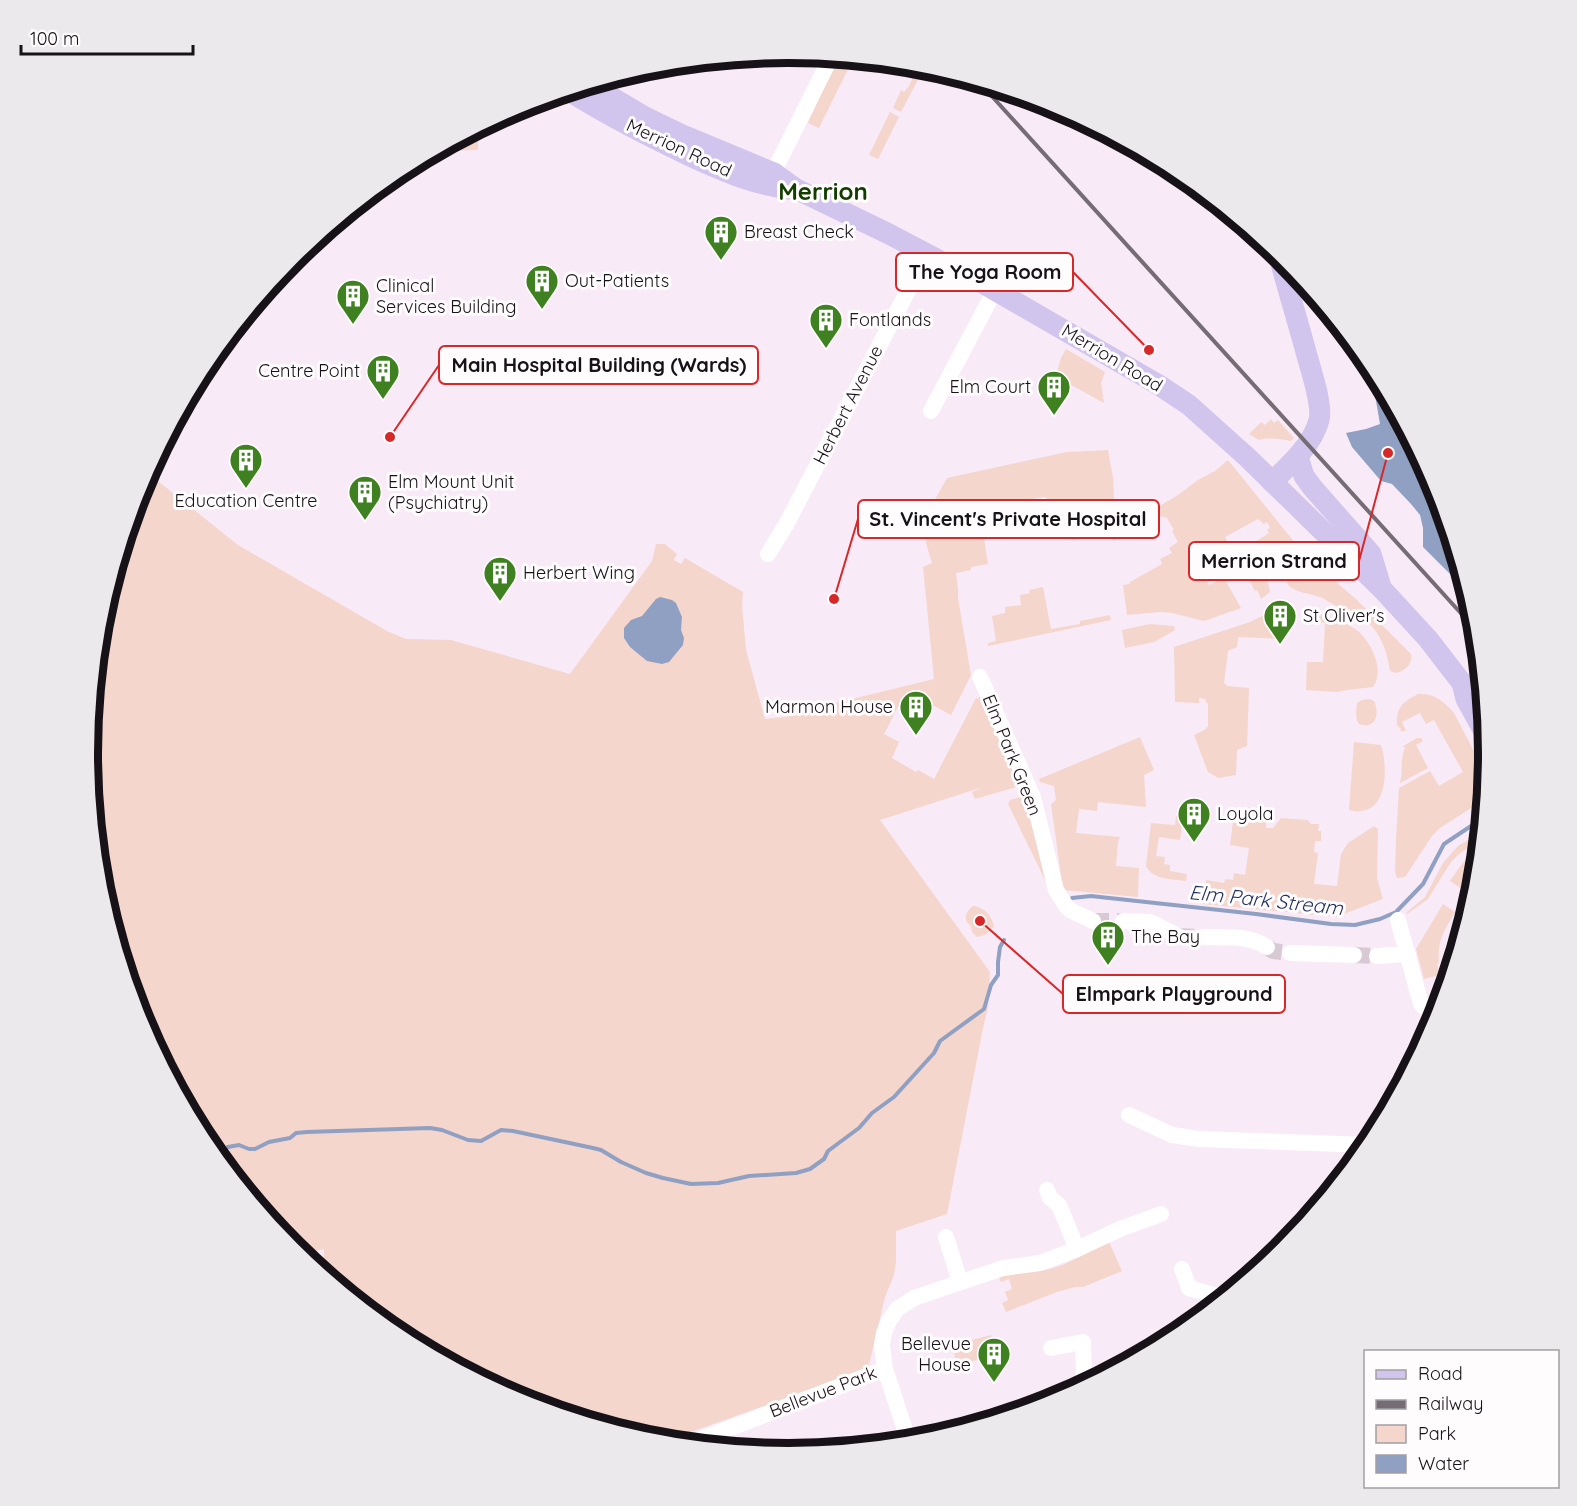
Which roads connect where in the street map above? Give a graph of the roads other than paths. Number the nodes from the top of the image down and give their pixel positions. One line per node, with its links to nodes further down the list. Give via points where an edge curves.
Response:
1 (828, 64): 4 (street)
2 (600, 90): 4 (main road, Merrion Road)
3 (577, 97): 4 (main road, Merrion Road, via 654,139 727,172)
4 (772, 180): 5 (main road, Merrion Road)
5 (927, 254): 7 (main road, Merrion Road); 11 (street, Herbert Avenue)
6 (1284, 273): 9 (main road, via 1319,407 1317,425)
7 (994, 290): 8 (street); 10 (main road, Merrion Road, via 1189,405)
8 (932, 411)
9 (1298, 457): 10 (main road); 12 (main road, Merrion Road, via 1312,487 1371,554)
10 (1272, 482): 12 (main road, Merrion Road)
11 (768, 554)
12 (1383, 590): 14 (main road, Merrion Road)
13 (980, 677): 18 (street, Elm Park Green, via 1033,797 1056,890 1070,910)
14 (1462, 683): 15 (main road, Merrion Road); 16 (main road, Merrion Road)
15 (1475, 689)
16 (1477, 719)
17 (1398, 920): 24 (street)
18 (1093, 921)
19 (1123, 921): 20 (street, via 1150,922)
20 (1178, 936)
21 (1203, 937): 22 (street, via 1249,938)
22 (1267, 947)
23 (1290, 953): 25 (street)
24 (1408, 954): 26 (street); 27 (street, via 1421,1004)
25 (1354, 955)
26 (1377, 956)
27 (1428, 1011)
28 (1129, 1115): 29 (street, via 1172,1135 1199,1139)
29 (1356, 1145)
30 (1047, 1190): 33 (street, via 1059,1205)
31 (1150, 1215): 33 (street)
32 (946, 1237): 35 (street)
33 (1077, 1249): 35 (street, via 1040,1263 1003,1268)
34 (1182, 1269): 36 (street, via 1189,1288)
35 (960, 1282): 38 (street, via 914,1298 897,1309 884,1333)
36 (1215, 1295)
37 (1051, 1348): 39 (street, via 1083,1342)
38 (885, 1368): 40 (street, Bellevue Park); 41 (street, Bellevue Park)
39 (1083, 1377)
40 (906, 1433)
41 (704, 1438)

